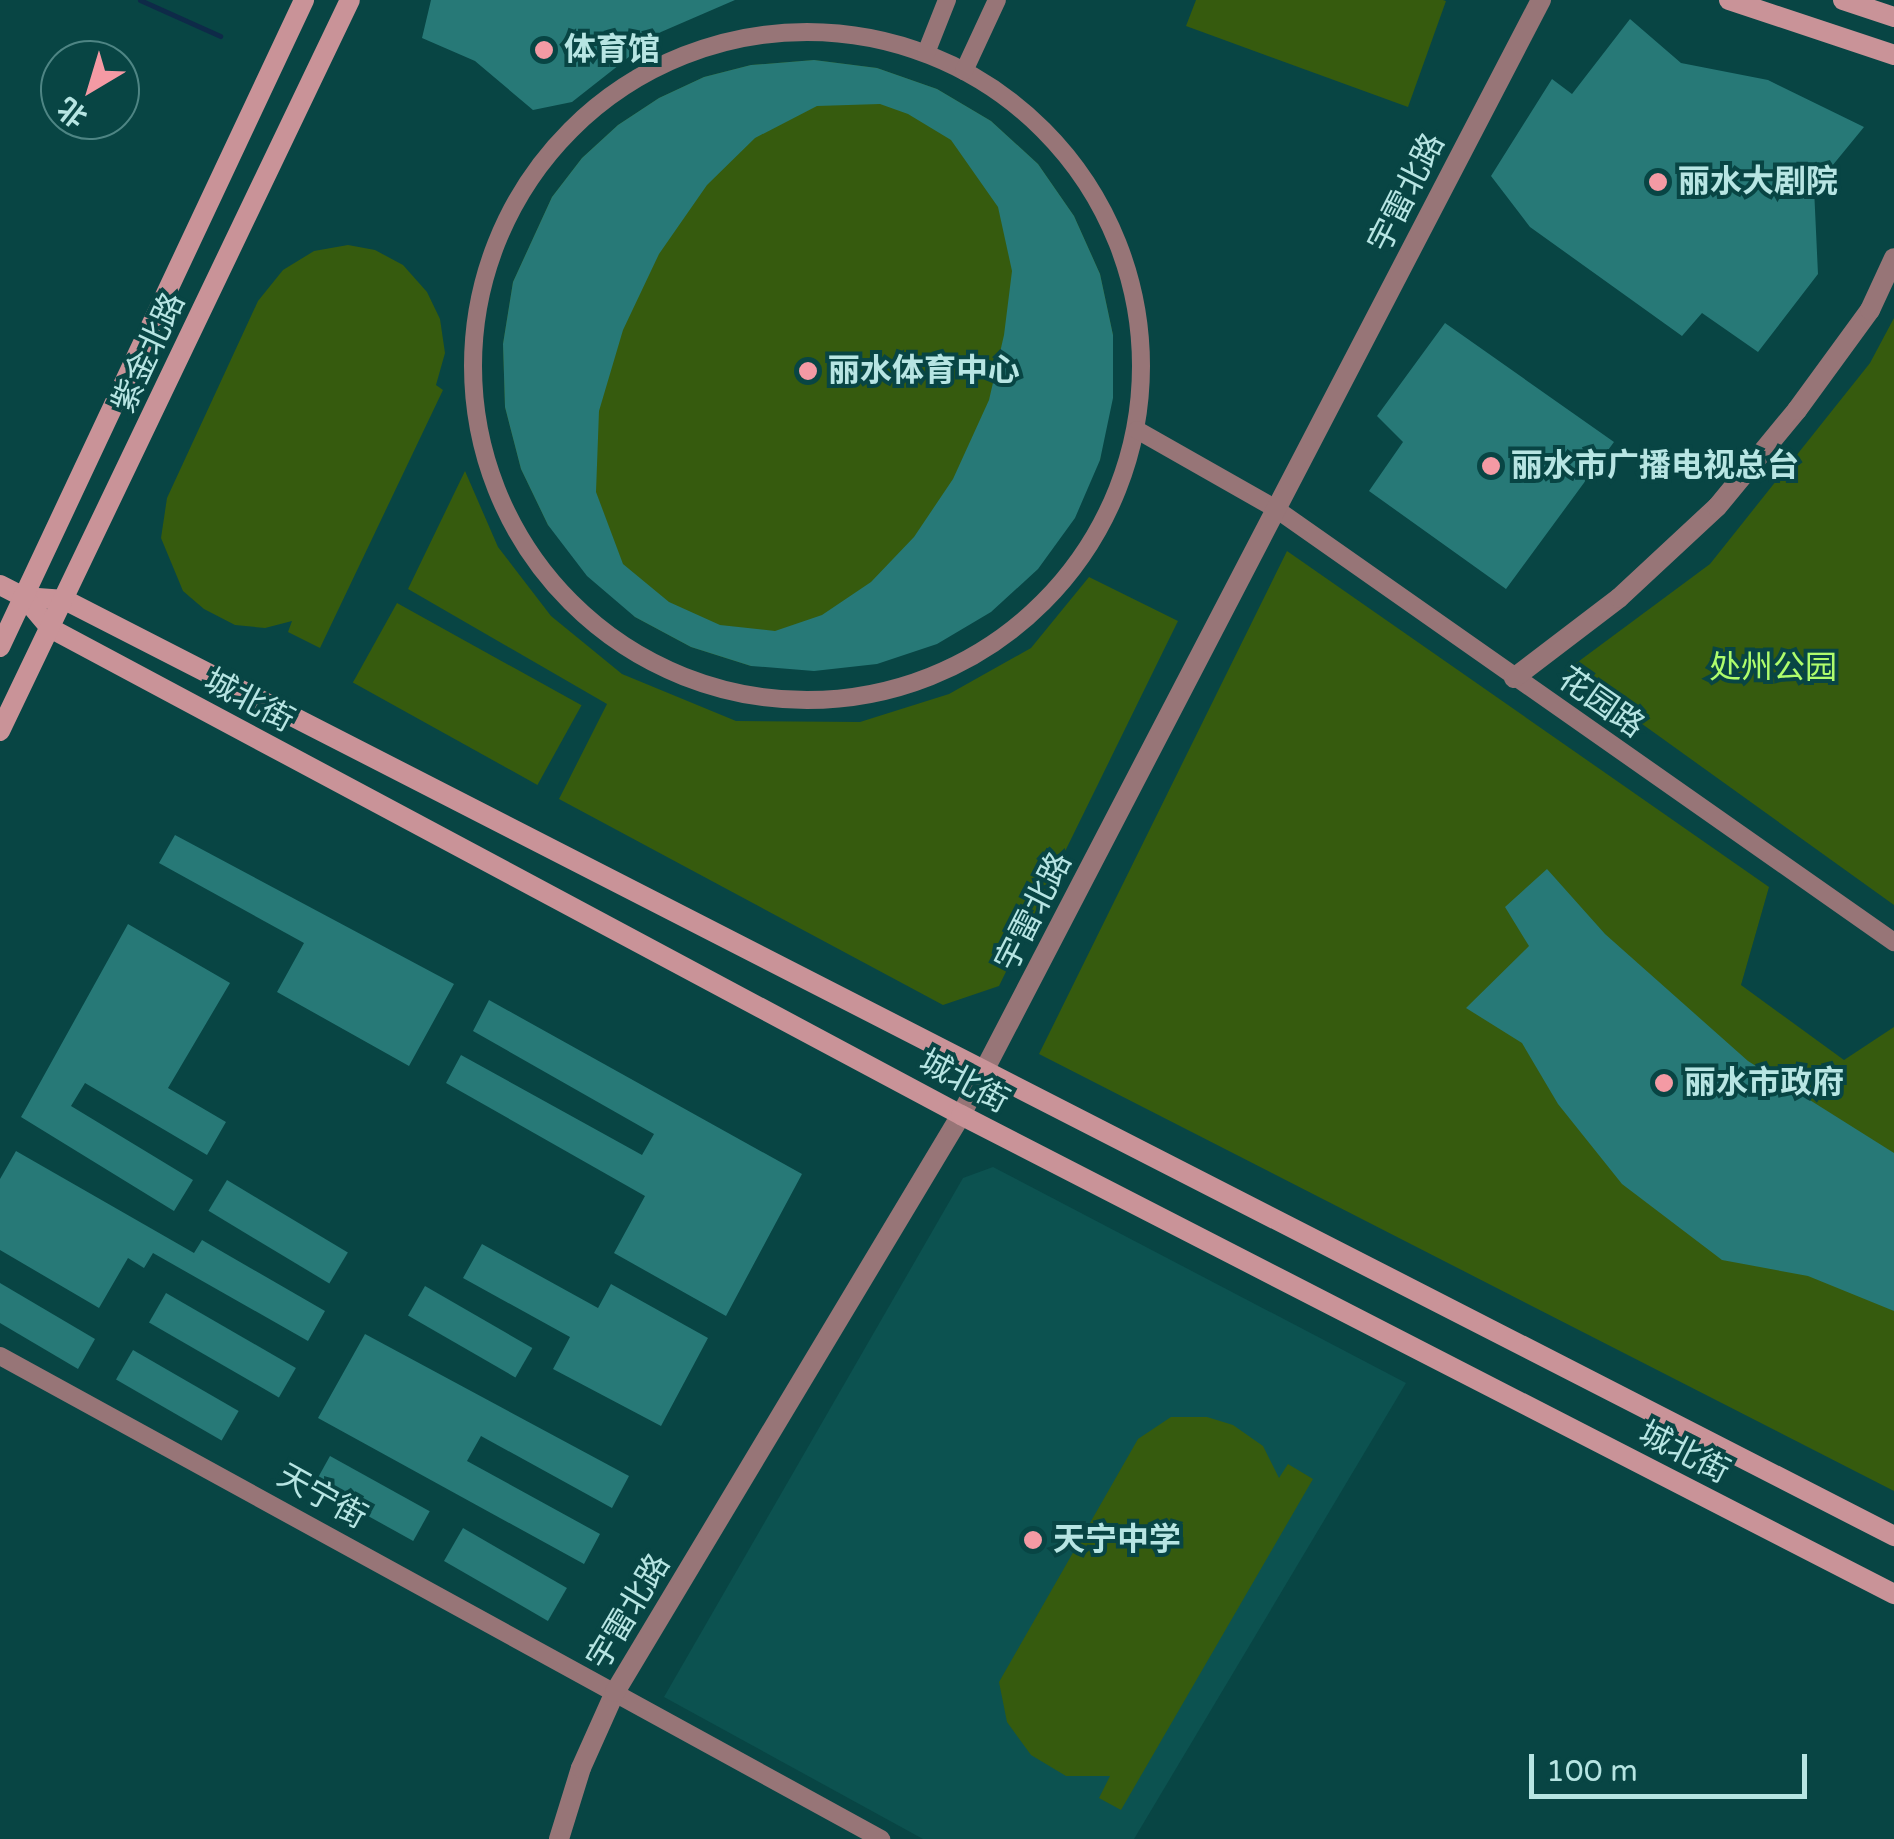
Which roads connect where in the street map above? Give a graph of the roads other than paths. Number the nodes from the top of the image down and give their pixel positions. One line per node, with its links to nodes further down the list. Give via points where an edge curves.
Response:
1 (304, 0): 16 (main road, 紫金北路)
2 (350, 0): 17 (main road, 紫金北路)
3 (947, 0): 9 (street)
4 (997, 0): 11 (street)
5 (1541, 0): 14 (street, 宇雷北路)
6 (1729, 0): 10 (main road)
7 (1844, 0): 8 (main road)
8 (1894, 17)
9 (926, 53): 11 (street); 13 (street, via 850,34 772,32 696,49 626,83 554,147 519,193 487,264 473,341 476,418 498,493 536,562 588,619 653,663 726,690 803,701 881,693 954,668 1020,626 1047,599 1074,571 1114,504)
10 (1894, 54)
11 (964, 70): 13 (street, via 1036,123 1072,162 1110,222 1136,306 1143,359)
12 (1894, 258): 20 (street, via 1870,310 1717,507 1619,598)
13 (1137, 430): 14 (street, 花园路)
14 (1276, 510): 20 (street, 花园路); 23 (street, 宇雷北路)
15 (0, 585): 16 (main road, 城北街)
16 (24, 596): 17 (main road, 城北街); 18 (main road, 城北街); 19 (main road, 紫金北路)
17 (65, 600): 18 (main road, 紫金北路); 23 (main road, 城北街)
18 (50, 628): 21 (main road, 紫金北路); 24 (main road, 城北街)
19 (0, 647)
20 (1514, 678): 22 (street, 花园路)
21 (0, 731)
22 (1894, 942)
23 (986, 1069): 24 (street, 宇雷北路); 26 (main road, 城北街)
24 (961, 1115): 27 (main road, 城北街); 28 (street, 宇雷北路)
25 (0, 1356): 28 (street, 天宁街)
26 (1894, 1536)
27 (1894, 1594)
28 (616, 1692): 29 (street, 宇雷北路, via 581,1768); 30 (street, 天宁街)
29 (559, 1839)
30 (881, 1839)

